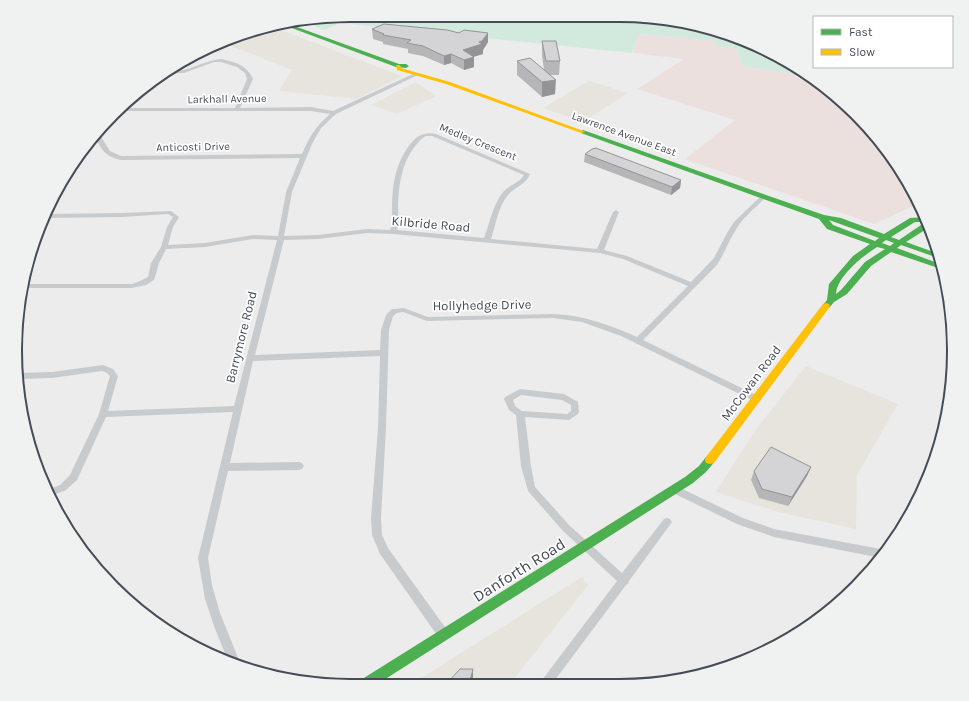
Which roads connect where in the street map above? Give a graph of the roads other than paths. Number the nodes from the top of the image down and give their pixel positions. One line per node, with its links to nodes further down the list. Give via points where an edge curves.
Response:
1 (292, 27): 3 (main road, Lawrence Avenue East, via 398,66 407,66 415,69)
2 (177, 72): 4 (street, via 217,60 232,63 247,72 250,79)
3 (418, 74): 6 (street, Barrymore Road); 9 (main road, Lawrence Avenue East)
4 (237, 109): 5 (street, Larkhall Avenue); 6 (street, Larkhall Avenue, via 311,109)
5 (127, 110)
6 (334, 113): 8 (street, Barrymore Road, via 319,127)
7 (99, 140): 8 (street, Anticosti Drive, via 106,152 121,158)
8 (303, 156): 17 (street, Barrymore Road, via 290,192)
9 (763, 197): 12 (main road, Lawrence Avenue East); 26 (street, via 735,226 718,258)
10 (616, 212): 23 (street)
11 (51, 216): 21 (street, via 169,212 176,217)
12 (822, 217): 16 (main road, Lawrence Avenue East); 20 (main road, Lawrence Avenue East, via 830,227)
13 (920, 220): 16 (main road, McCowan Road, via 913,220)
14 (923, 227): 19 (main road, McCowan Road)
15 (393, 232): 17 (street, Kilbride Road, via 367,231 318,237); 18 (street, Kilbride Road); 18 (street, Medley Crescent, via 397,178 403,159 416,140 427,134 526,174 522,181 507,191 500,202)
16 (885, 236): 19 (main road, Lawrence Avenue East); 20 (main road, McCowan Road)
17 (281, 238): 21 (street, Kilbride Road, via 253,237 205,246); 31 (street, Barrymore Road)
18 (487, 240): 23 (street, Kilbride Road)
19 (900, 242): 22 (main road, McCowan Road); 24 (main road, Lawrence Avenue East)
20 (874, 244): 22 (main road, Lawrence Avenue East); 28 (main road, McCowan Road, via 856,258 832,286)
21 (164, 246): 27 (street, via 151,278 143,283 132,286)
22 (888, 249): 25 (main road, Lawrence Avenue East); 28 (main road, McCowan Road, via 868,264 844,292)
23 (600, 250): 26 (street, Kilbride Road, via 625,257)
24 (933, 254)
25 (936, 266)
26 (692, 285): 29 (street)
27 (28, 286)
28 (831, 300): 33 (main road, McCowan Road)
29 (638, 341): 30 (street, Hollyhedge Drive, via 584,319 568,316 427,319 404,310 394,311 390,315 385,330); 33 (street, Hollyhedge Drive)
30 (385, 353): 31 (street); 46 (street, Hollyhedge Drive, via 377,535 388,557)
31 (250, 358): 34 (street, Barrymore Road)
32 (23, 376): 35 (street, via 52,375 102,368 110,371 114,376)
33 (757, 399): 39 (main road, McCowan Road, via 710,461)
34 (238, 409): 35 (street); 37 (street, Barrymore Road)
35 (103, 414): 41 (street, via 74,477 68,484)
36 (520, 414): 36 (street, via 512,408 508,400 520,392 564,398 575,404 575,412 569,417); 43 (street, via 526,466 532,488)
37 (226, 466): 38 (street); 47 (street, Barrymore Road, via 203,558 204,576)
38 (299, 466)
39 (689, 480): 40 (main road, Danforth Road)
40 (676, 490): 43 (main road, Danforth Road); 44 (street, via 740,521 774,533)
41 (54, 491)
42 (667, 522): 45 (street)
43 (585, 547): 45 (street); 46 (main road, Danforth Road)
44 (877, 553)
45 (624, 581): 49 (street)
46 (443, 634): 48 (main road, Danforth Road)
47 (231, 656)
48 (373, 679)
49 (549, 679)

